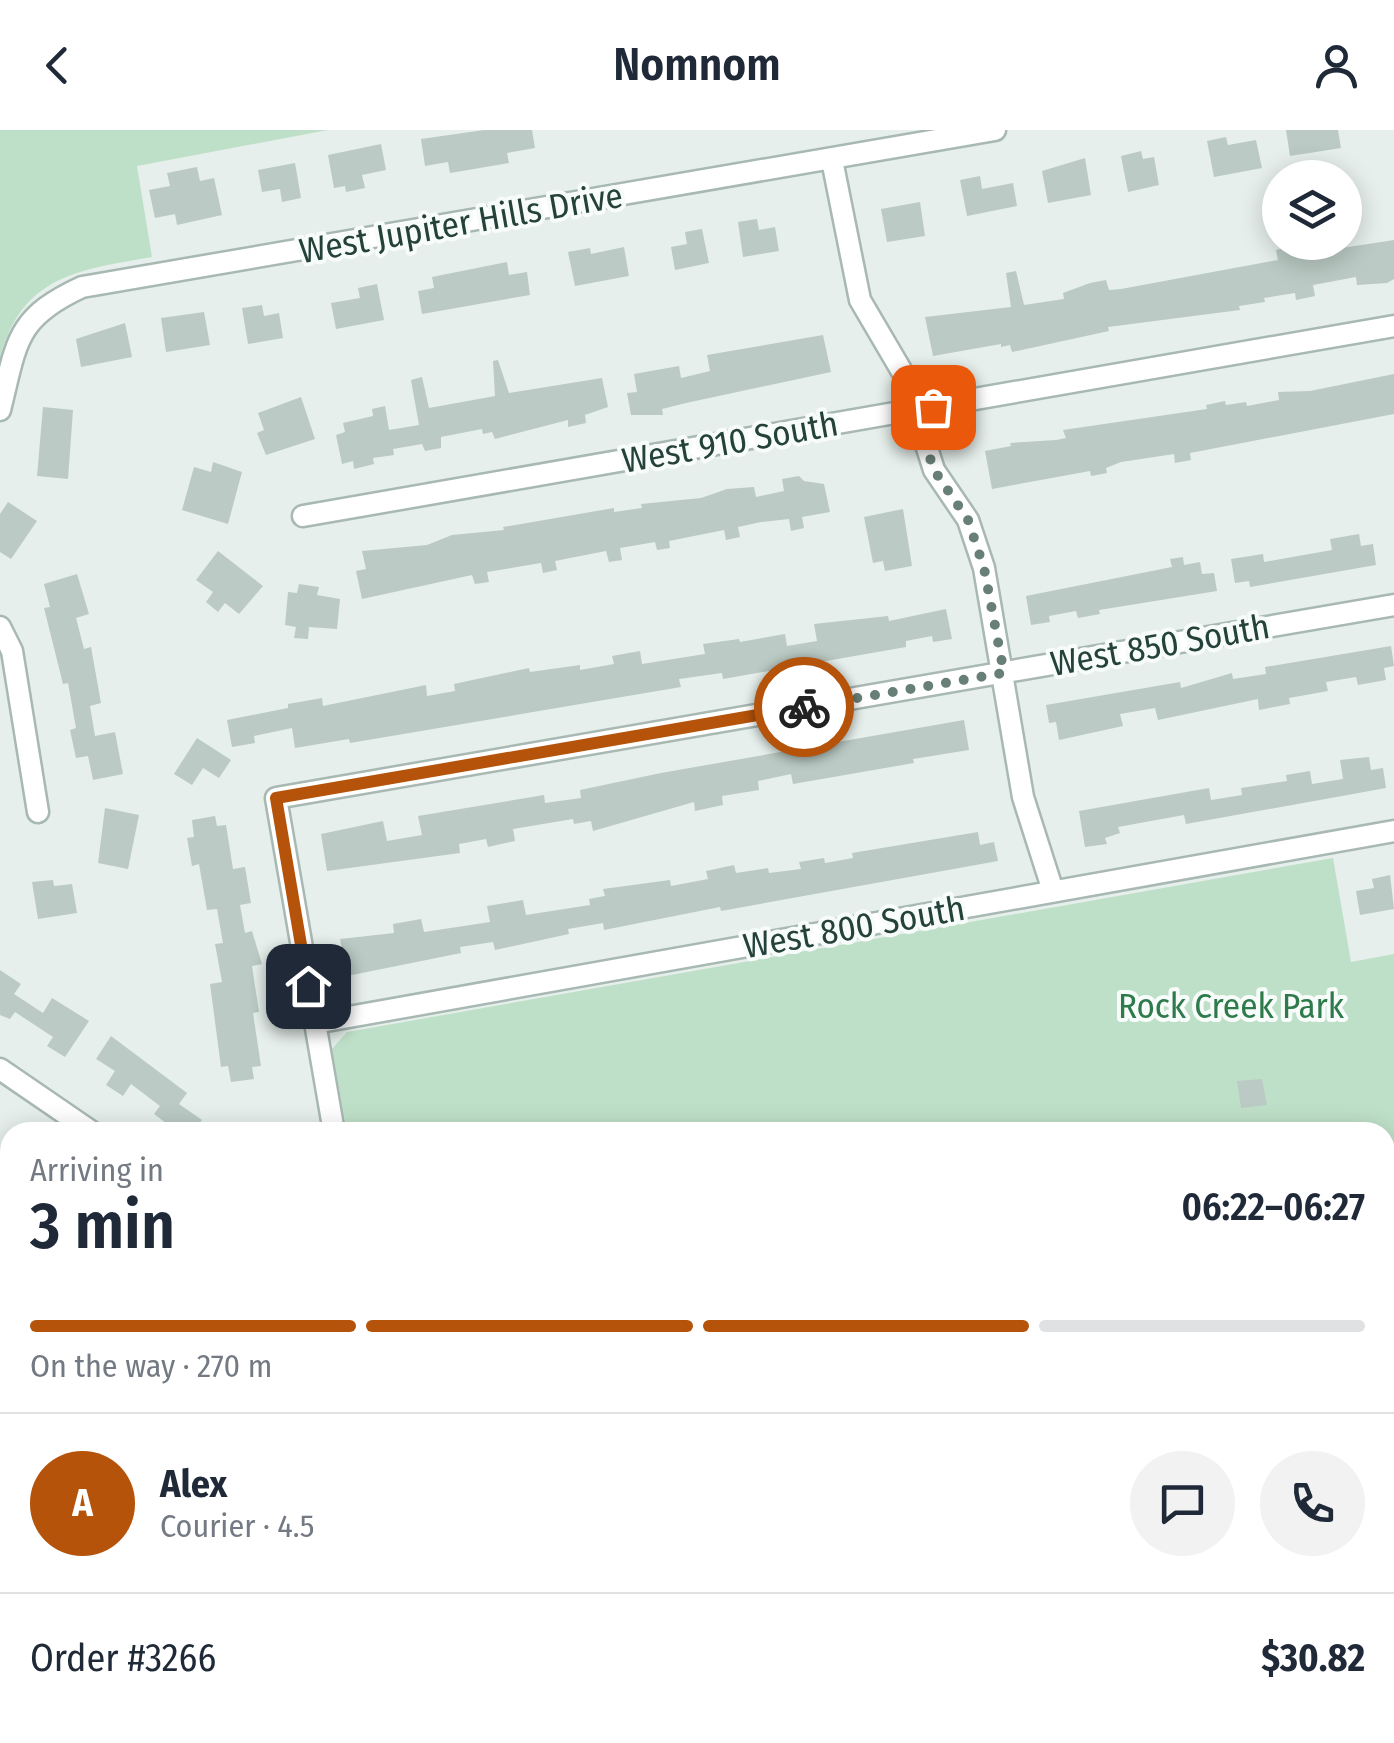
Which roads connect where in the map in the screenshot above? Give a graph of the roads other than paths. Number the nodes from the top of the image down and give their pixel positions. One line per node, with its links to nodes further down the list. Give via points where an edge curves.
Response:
1 (995, 130): 2 (street, West Jupiter Hills Drive)
2 (832, 160): 4 (street, West Jupiter Hills Drive, via 82,288 42,306 18,339); 5 (street, via 860,300 904,374)
3 (1394, 326): 5 (street, West 910 South)
4 (0, 410)
5 (914, 410): 6 (street, West 910 South); 9 (street, via 934,470 968,520)
6 (302, 516)
7 (1394, 604): 9 (street, West 850 South)
8 (0, 627): 10 (street, via 12,652)
9 (1004, 673): 12 (street, via 1023,798); 13 (street, West 850 South, via 276,798)
10 (38, 812)
11 (1394, 832): 12 (street, West 800 South)
12 (1053, 891): 13 (street, West 800 South)
13 (314, 1023): 16 (street)
14 (0, 1068): 15 (street)
15 (78, 1122)
16 (332, 1122)

